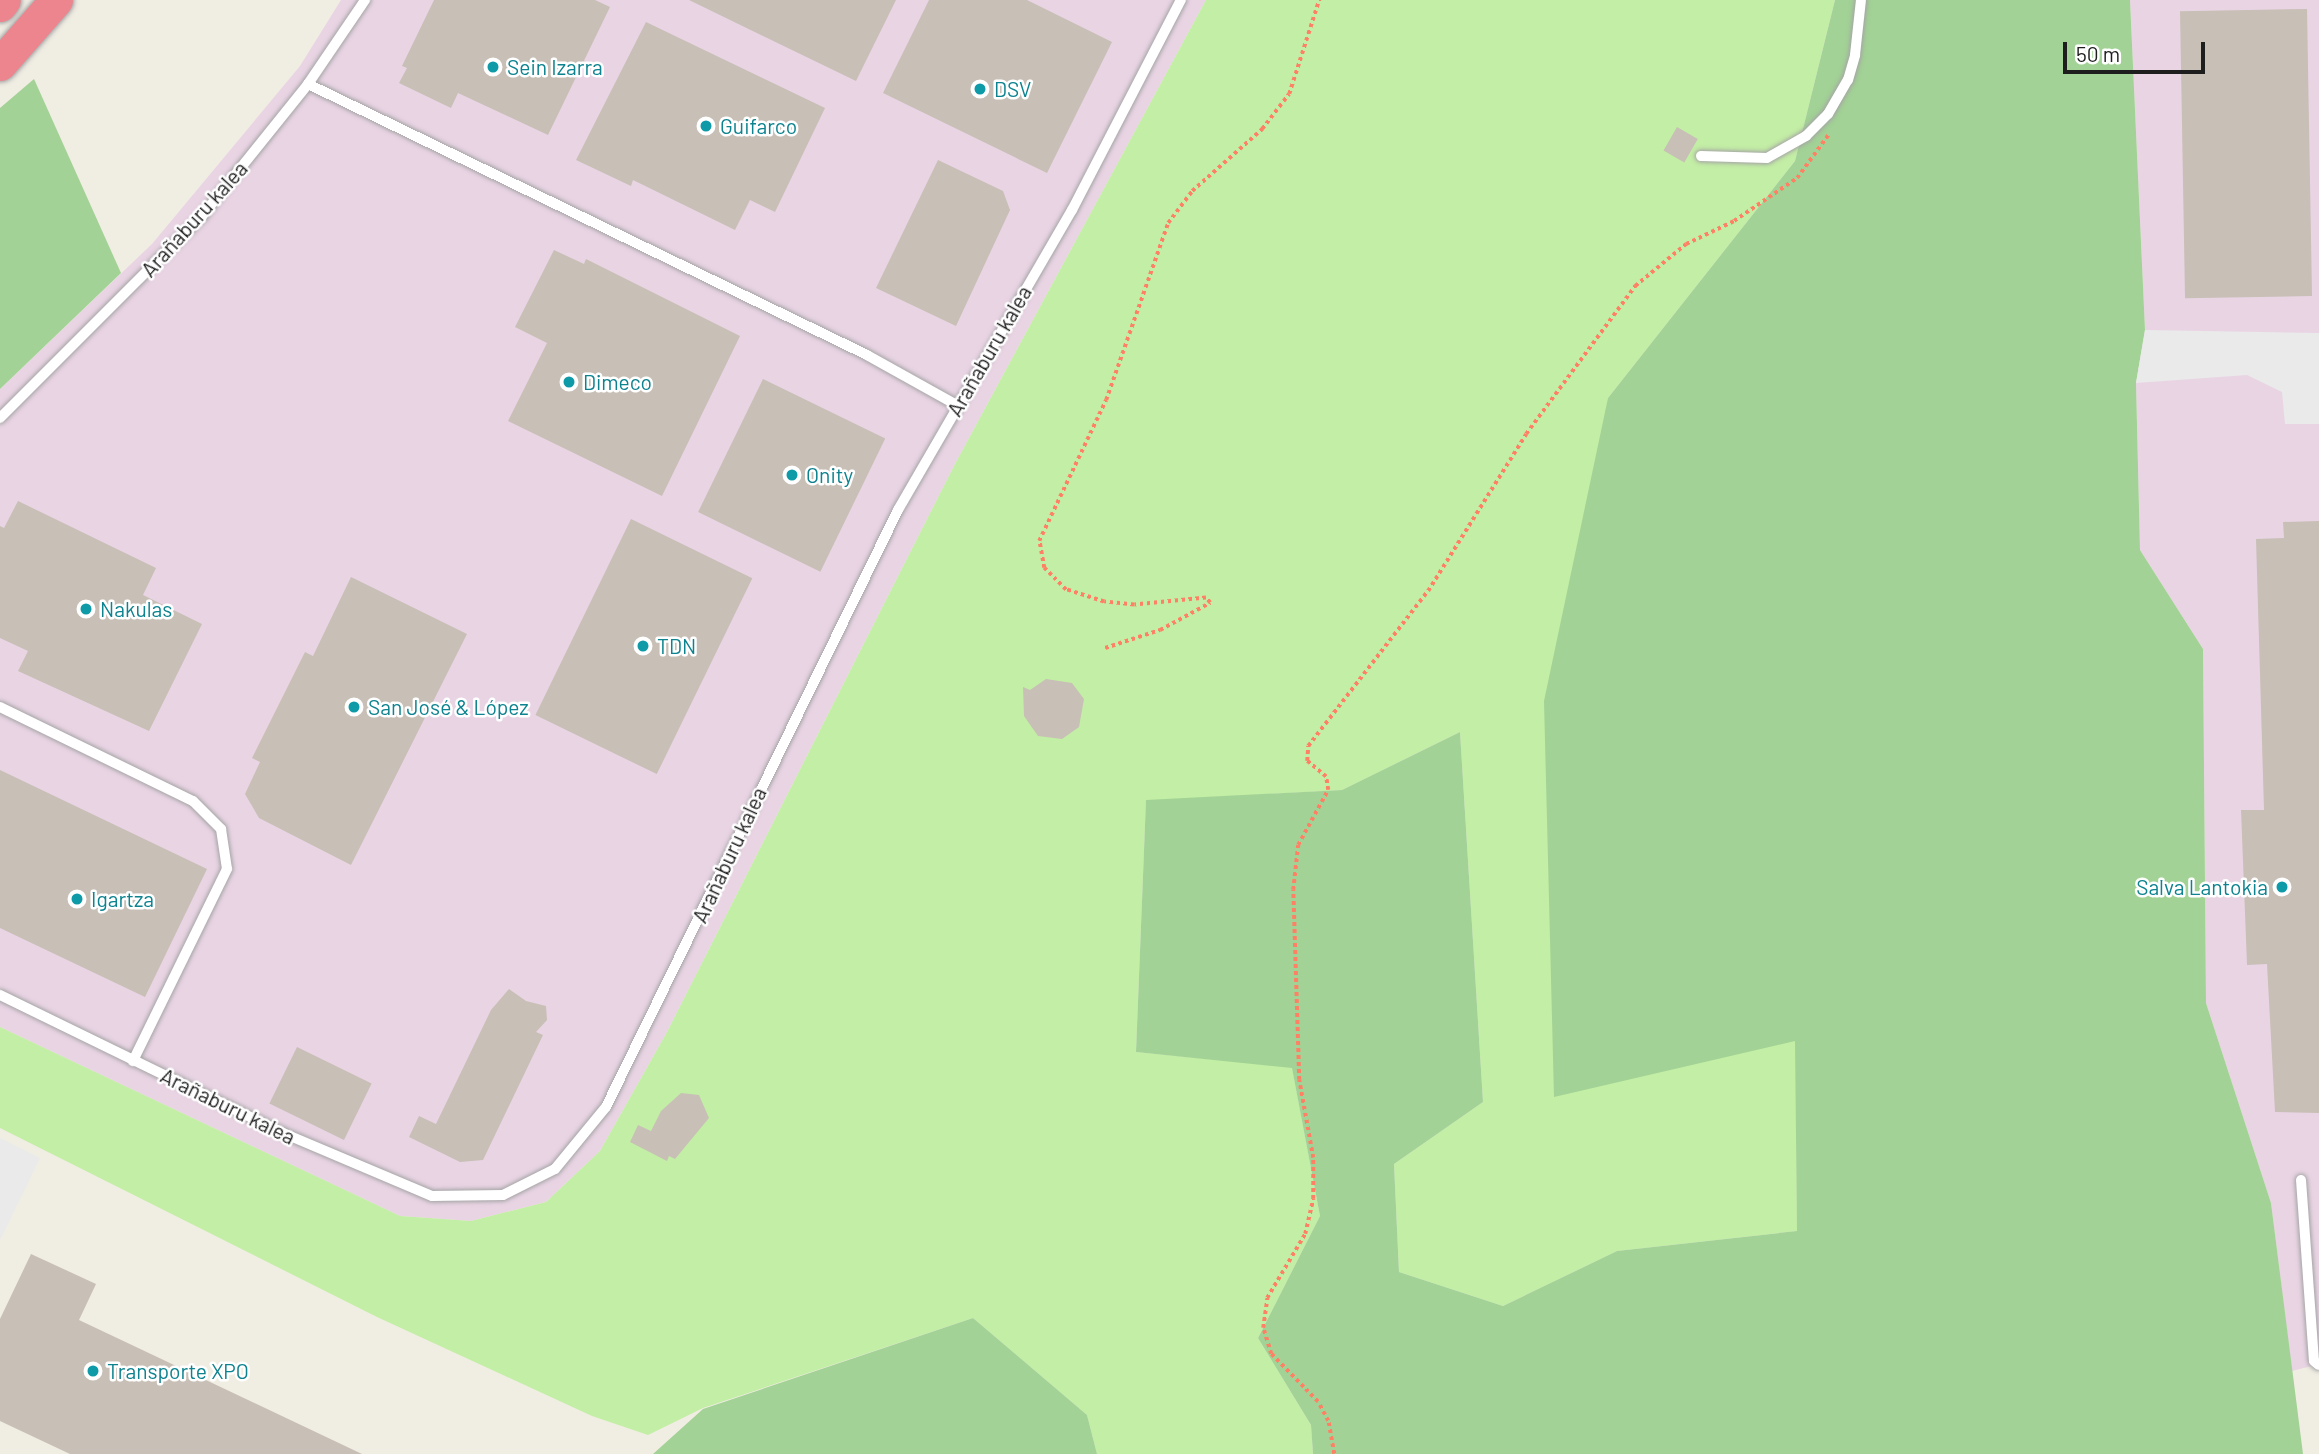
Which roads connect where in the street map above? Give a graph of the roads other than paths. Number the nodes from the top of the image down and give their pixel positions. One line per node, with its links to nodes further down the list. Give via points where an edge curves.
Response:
1 (4, 0): 6 (highway)
2 (56, 0): 7 (highway)
3 (365, 0): 8 (lane, Arañaburu kalea)
4 (1180, 0): 10 (lane, Arañaburu kalea, via 1072,210)
5 (1861, 0): 9 (lane, via 1848,80 1821,121 1767,158)
6 (0, 5)
7 (0, 64)
8 (308, 85): 10 (lane, via 867,355); 11 (lane, Arañaburu kalea, via 202,216)
9 (1701, 156)
10 (957, 405): 14 (lane, Arañaburu kalea, via 791,722 606,1107 555,1169 503,1195 432,1196 392,1183)
11 (0, 418)
12 (0, 707): 14 (lane, via 193,801 221,829 228,869)
13 (0, 995): 14 (lane, Arañaburu kalea)
14 (133, 1060)
15 (2301, 1180): 16 (lane, via 2314,1362)
16 (2319, 1365)

